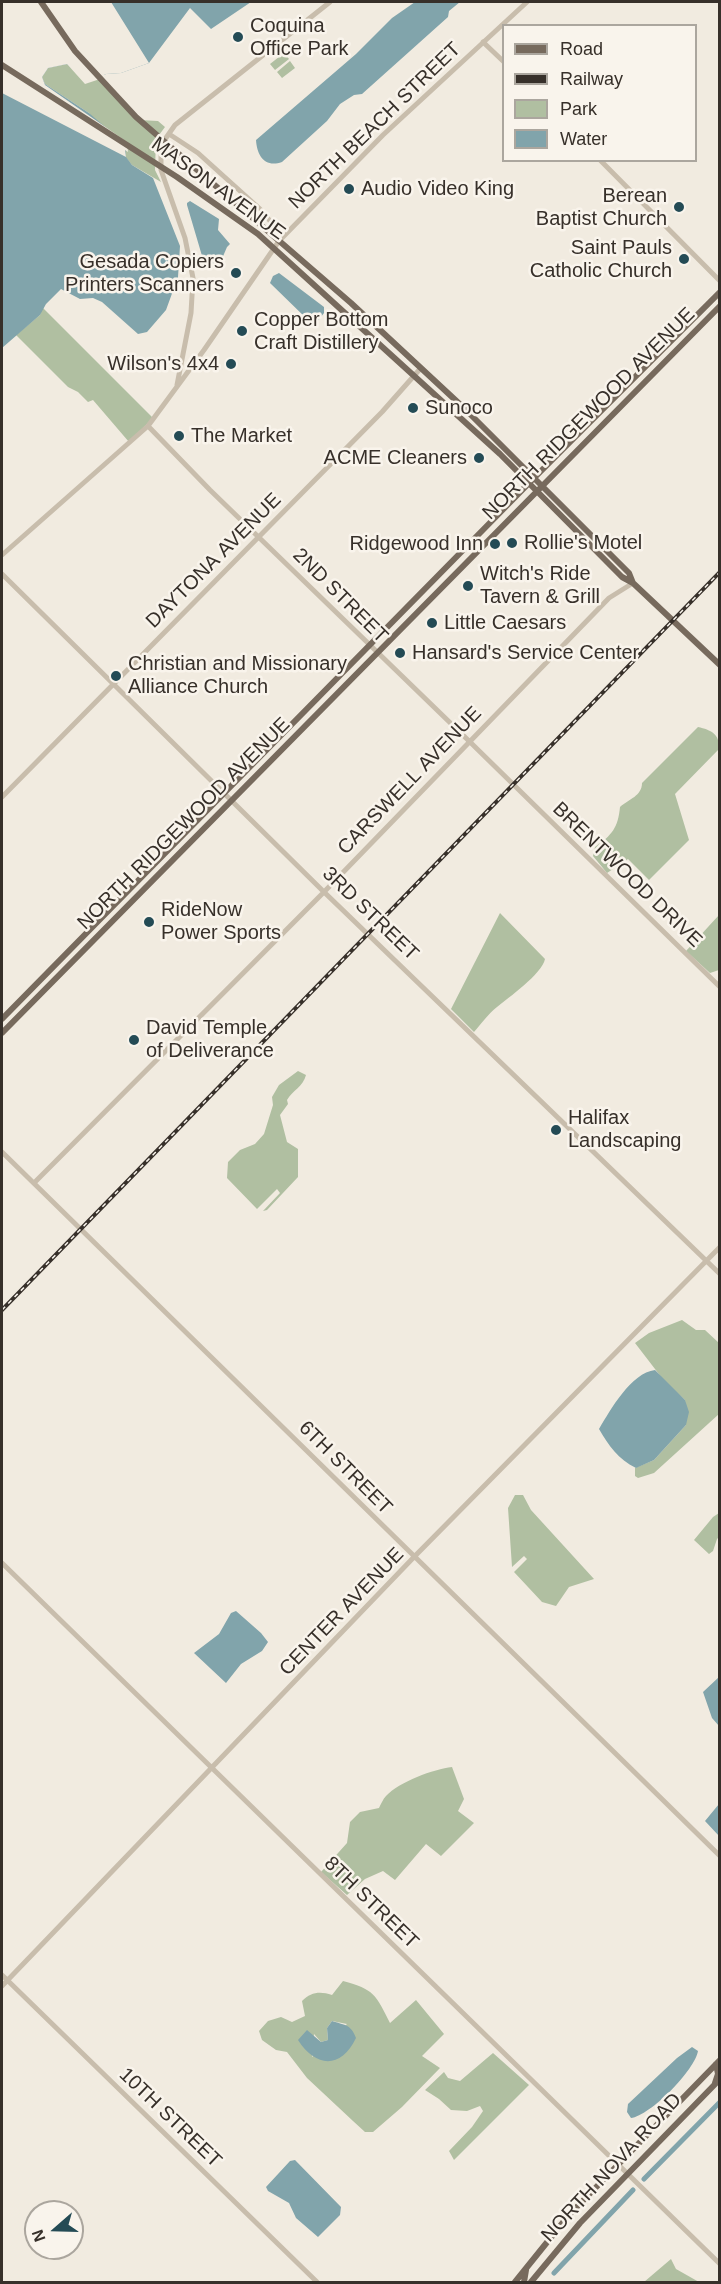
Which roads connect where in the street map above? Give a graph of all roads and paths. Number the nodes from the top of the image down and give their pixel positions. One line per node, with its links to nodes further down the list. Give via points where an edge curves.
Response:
1 (41, 2): 11 (main road, MASON AVENUE, via 89,68 136,117)
2 (330, 2): 9 (street)
3 (527, 2): 4 (street, NORTH BEACH STREET)
4 (503, 24)
5 (502, 25): 6 (street, NORTH BEACH STREET)
6 (483, 42): 7 (street); 11 (street, NORTH BEACH STREET, via 383,135)
7 (502, 60)
8 (2, 65): 12 (main road, MASON AVENUE, via 177,177)
9 (169, 134): 11 (street, via 236,186 276,228); 18 (street, via 161,145 160,170 185,238 193,278 191,313)
10 (602, 162): 13 (street)
11 (279, 241): 12 (street, NORTH BEACH STREET); 16 (main road, MASON AVENUE)
12 (273, 248): 17 (main road, MASON AVENUE); 18 (street, NORTH BEACH STREET)
13 (720, 281)
14 (720, 292): 20 (main road, NORTH RIDGEWOOD AVENUE)
15 (720, 306): 21 (main road, NORTH RIDGEWOOD AVENUE)
16 (420, 369): 17 (street, DAYTONA AVENUE); 20 (main road, MASON AVENUE, via 471,415)
17 (414, 375): 20 (main road, MASON AVENUE); 22 (street, DAYTONA AVENUE)
18 (176, 387): 19 (street, NORTH BEACH STREET)
19 (148, 426): 22 (street, 2ND STREET); 23 (street, NORTH BEACH STREET)
20 (532, 480): 21 (main road, MASON AVENUE); 26 (main road, NORTH RIDGEWOOD AVENUE)
21 (538, 488): 25 (main road, MASON AVENUE, via 624,579); 27 (main road, NORTH RIDGEWOOD AVENUE)
22 (259, 537): 26 (street, 2ND STREET); 29 (street, DAYTONA AVENUE)
23 (2, 555)
24 (2, 574): 29 (street, 3RD STREET)
25 (633, 583): 28 (main road, MASON AVENUE); 30 (street, CARSWELL AVENUE, via 609,598)
26 (369, 646): 27 (street, 2ND STREET); 32 (main road, NORTH RIDGEWOOD AVENUE)
27 (376, 652): 30 (street, 2ND STREET); 34 (main road, NORTH RIDGEWOOD AVENUE)
28 (720, 665)
29 (114, 684): 32 (street, 3RD STREET); 33 (street, DAYTONA AVENUE)
30 (469, 741): 31 (street, 2ND STREET); 35 (street, CARSWELL AVENUE)
31 (513, 785): 39 (street, BRENTWOOD DRIVE)
32 (224, 793): 34 (street, 3RD STREET); 36 (main road, NORTH RIDGEWOOD AVENUE)
33 (2, 797)
34 (231, 800): 35 (street, 3RD STREET); 38 (main road, NORTH RIDGEWOOD AVENUE)
35 (324, 892): 44 (street, CARSWELL AVENUE); 46 (street, 3RD STREET)
36 (58, 962): 37 (main road, NORTH RIDGEWOOD AVENUE); 38 (main road)
37 (49, 971): 40 (main road); 41 (main road, NORTH RIDGEWOOD AVENUE)
38 (56, 977): 40 (main road, NORTH RIDGEWOOD AVENUE)
39 (720, 987)
40 (45, 989): 42 (main road, NORTH RIDGEWOOD AVENUE)
41 (2, 1019)
42 (2, 1033)
43 (2, 1152): 44 (street, 6TH STREET)
44 (34, 1183): 48 (street, 6TH STREET)
45 (720, 1247): 46 (street, CENTER AVENUE)
46 (706, 1260): 47 (street, 3RD STREET); 48 (street, CENTER AVENUE)
47 (720, 1274)
48 (414, 1557): 50 (street, CENTER AVENUE); 51 (street, 6TH STREET)
49 (2, 1563): 50 (street, 8TH STREET)
50 (211, 1768): 53 (street, CENTER AVENUE); 57 (street, 8TH STREET)
51 (720, 1856)
52 (2, 1975): 53 (street, 10TH STREET)
53 (7, 1981): 54 (street, CENTER AVENUE); 61 (street, 10TH STREET)
54 (2, 1986)
55 (718, 2062): 56 (main road); 57 (main road, NORTH NOVA ROAD)
56 (717, 2081): 58 (main road, NORTH NOVA ROAD)
57 (617, 2165): 58 (street, 8TH STREET); 60 (main road, NORTH NOVA ROAD)
58 (626, 2174): 59 (street, 8TH STREET); 64 (main road, NORTH NOVA ROAD, via 571,2232)
59 (720, 2264)
60 (526, 2267): 62 (main road, NORTH NOVA ROAD); 63 (main road)
61 (317, 2283)
62 (515, 2283)
63 (524, 2283)
64 (531, 2283)

